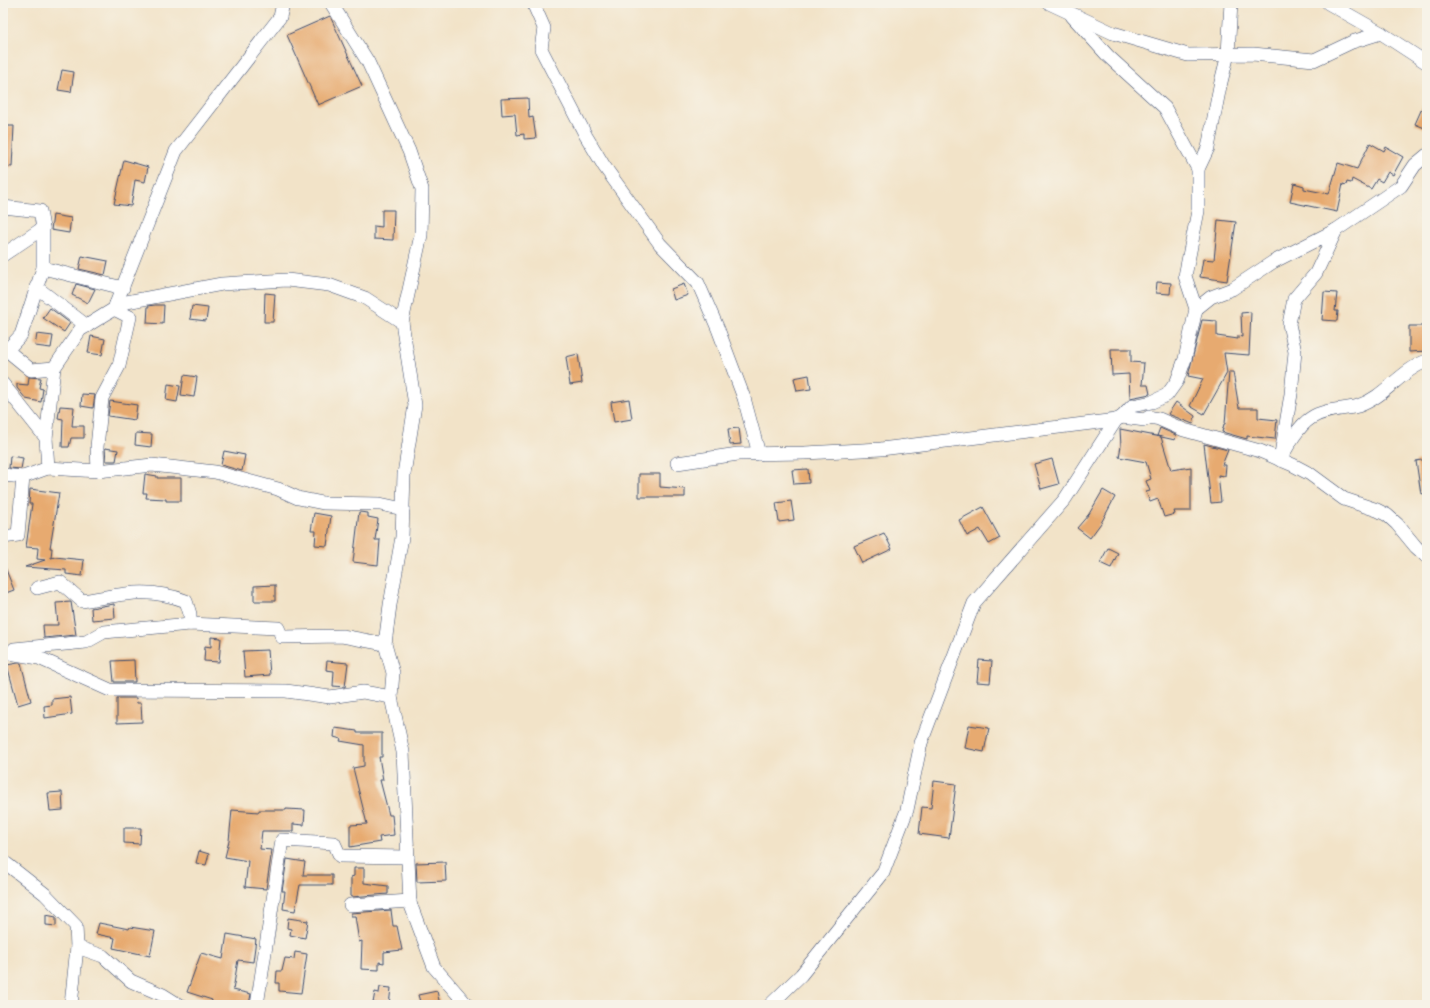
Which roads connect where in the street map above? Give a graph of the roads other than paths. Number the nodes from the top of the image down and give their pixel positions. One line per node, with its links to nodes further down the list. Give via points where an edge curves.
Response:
1 (283, 3): 20 (street, via 280,17 176,151)
2 (331, 3): 23 (street, via 368,62 409,151 422,189 421,235)
3 (533, 3): 31 (street, via 544,28 541,49 586,136 604,166 660,244 698,284 744,398)
4 (1049, 3): 7 (street)
5 (1230, 3): 9 (street)
6 (1328, 3): 8 (street)
7 (1066, 7): 9 (street, via 1113,32 1188,55); 13 (street, via 1108,56 1165,108)
8 (1381, 33): 9 (street, via 1352,42 1314,60); 10 (street)
9 (1228, 54): 13 (street, via 1208,148)
10 (1427, 63)
11 (1427, 155): 12 (street)
12 (1421, 163): 16 (street, via 1402,186)
13 (1198, 169): 22 (street, via 1198,211 1185,276)
14 (3, 207): 15 (street, via 40,211)
15 (43, 228): 17 (street); 18 (street)
16 (1336, 230): 22 (street, via 1274,262 1232,289 1211,296); 32 (street, via 1316,274 1294,298 1288,324 1295,352)
17 (3, 255)
18 (43, 268): 19 (street); 20 (street)
19 (36, 287): 24 (street); 25 (street, via 21,335)
20 (123, 288): 21 (street)
21 (115, 307): 23 (street, via 222,284 287,280 329,285 365,298); 24 (street); 35 (street, via 130,317 119,366 102,398 97,446)
22 (1196, 309): 29 (street, via 1185,359 1177,381 1161,399 1132,406)
23 (402, 322): 38 (street, via 415,405 404,474)
24 (87, 326): 27 (street, via 80,330)
25 (5, 349): 27 (street, via 31,370)
26 (1427, 361): 32 (street, via 1415,365 1380,394 1359,405 1311,418 1292,439)
27 (54, 368): 30 (street)
28 (3, 384): 30 (street)
29 (1119, 418): 31 (street, via 881,449); 32 (street, via 1159,419 1184,430 1260,451); 55 (street, via 1065,499 974,603 921,743 907,810 883,873 802,975)
30 (46, 438): 34 (street)
31 (759, 454): 33 (street, via 738,454)
32 (1280, 460): 40 (street, via 1310,474 1344,499 1387,515)
33 (678, 463)
34 (48, 468): 35 (street); 37 (street)
35 (98, 471): 38 (street, via 152,465 200,470 266,485 298,498 323,503 380,504)
36 (3, 475): 37 (street)
37 (24, 478): 39 (street, via 18,535)
38 (404, 509): 43 (street)
39 (3, 537)
40 (1427, 557)
41 (37, 588): 42 (street, via 60,582 82,601 132,592 167,594 186,601)
42 (190, 624): 43 (street, via 278,628 282,637 342,636); 44 (street, via 104,632 86,642)
43 (386, 644): 45 (street, via 393,673)
44 (3, 651): 45 (street, via 39,658 110,690 286,691 330,697 363,692)
45 (391, 697): 46 (street, via 403,752)
46 (408, 857): 48 (street); 53 (street, via 340,856 334,843 282,840)
47 (3, 861): 50 (street, via 46,894 76,926)
48 (410, 901): 49 (street); 54 (street, via 434,967)
49 (350, 905)
50 (77, 947): 51 (street); 52 (street, via 102,956 131,981)
51 (71, 1005)
52 (179, 1005)
53 (257, 1005)
54 (467, 1005)
55 (770, 1005)

